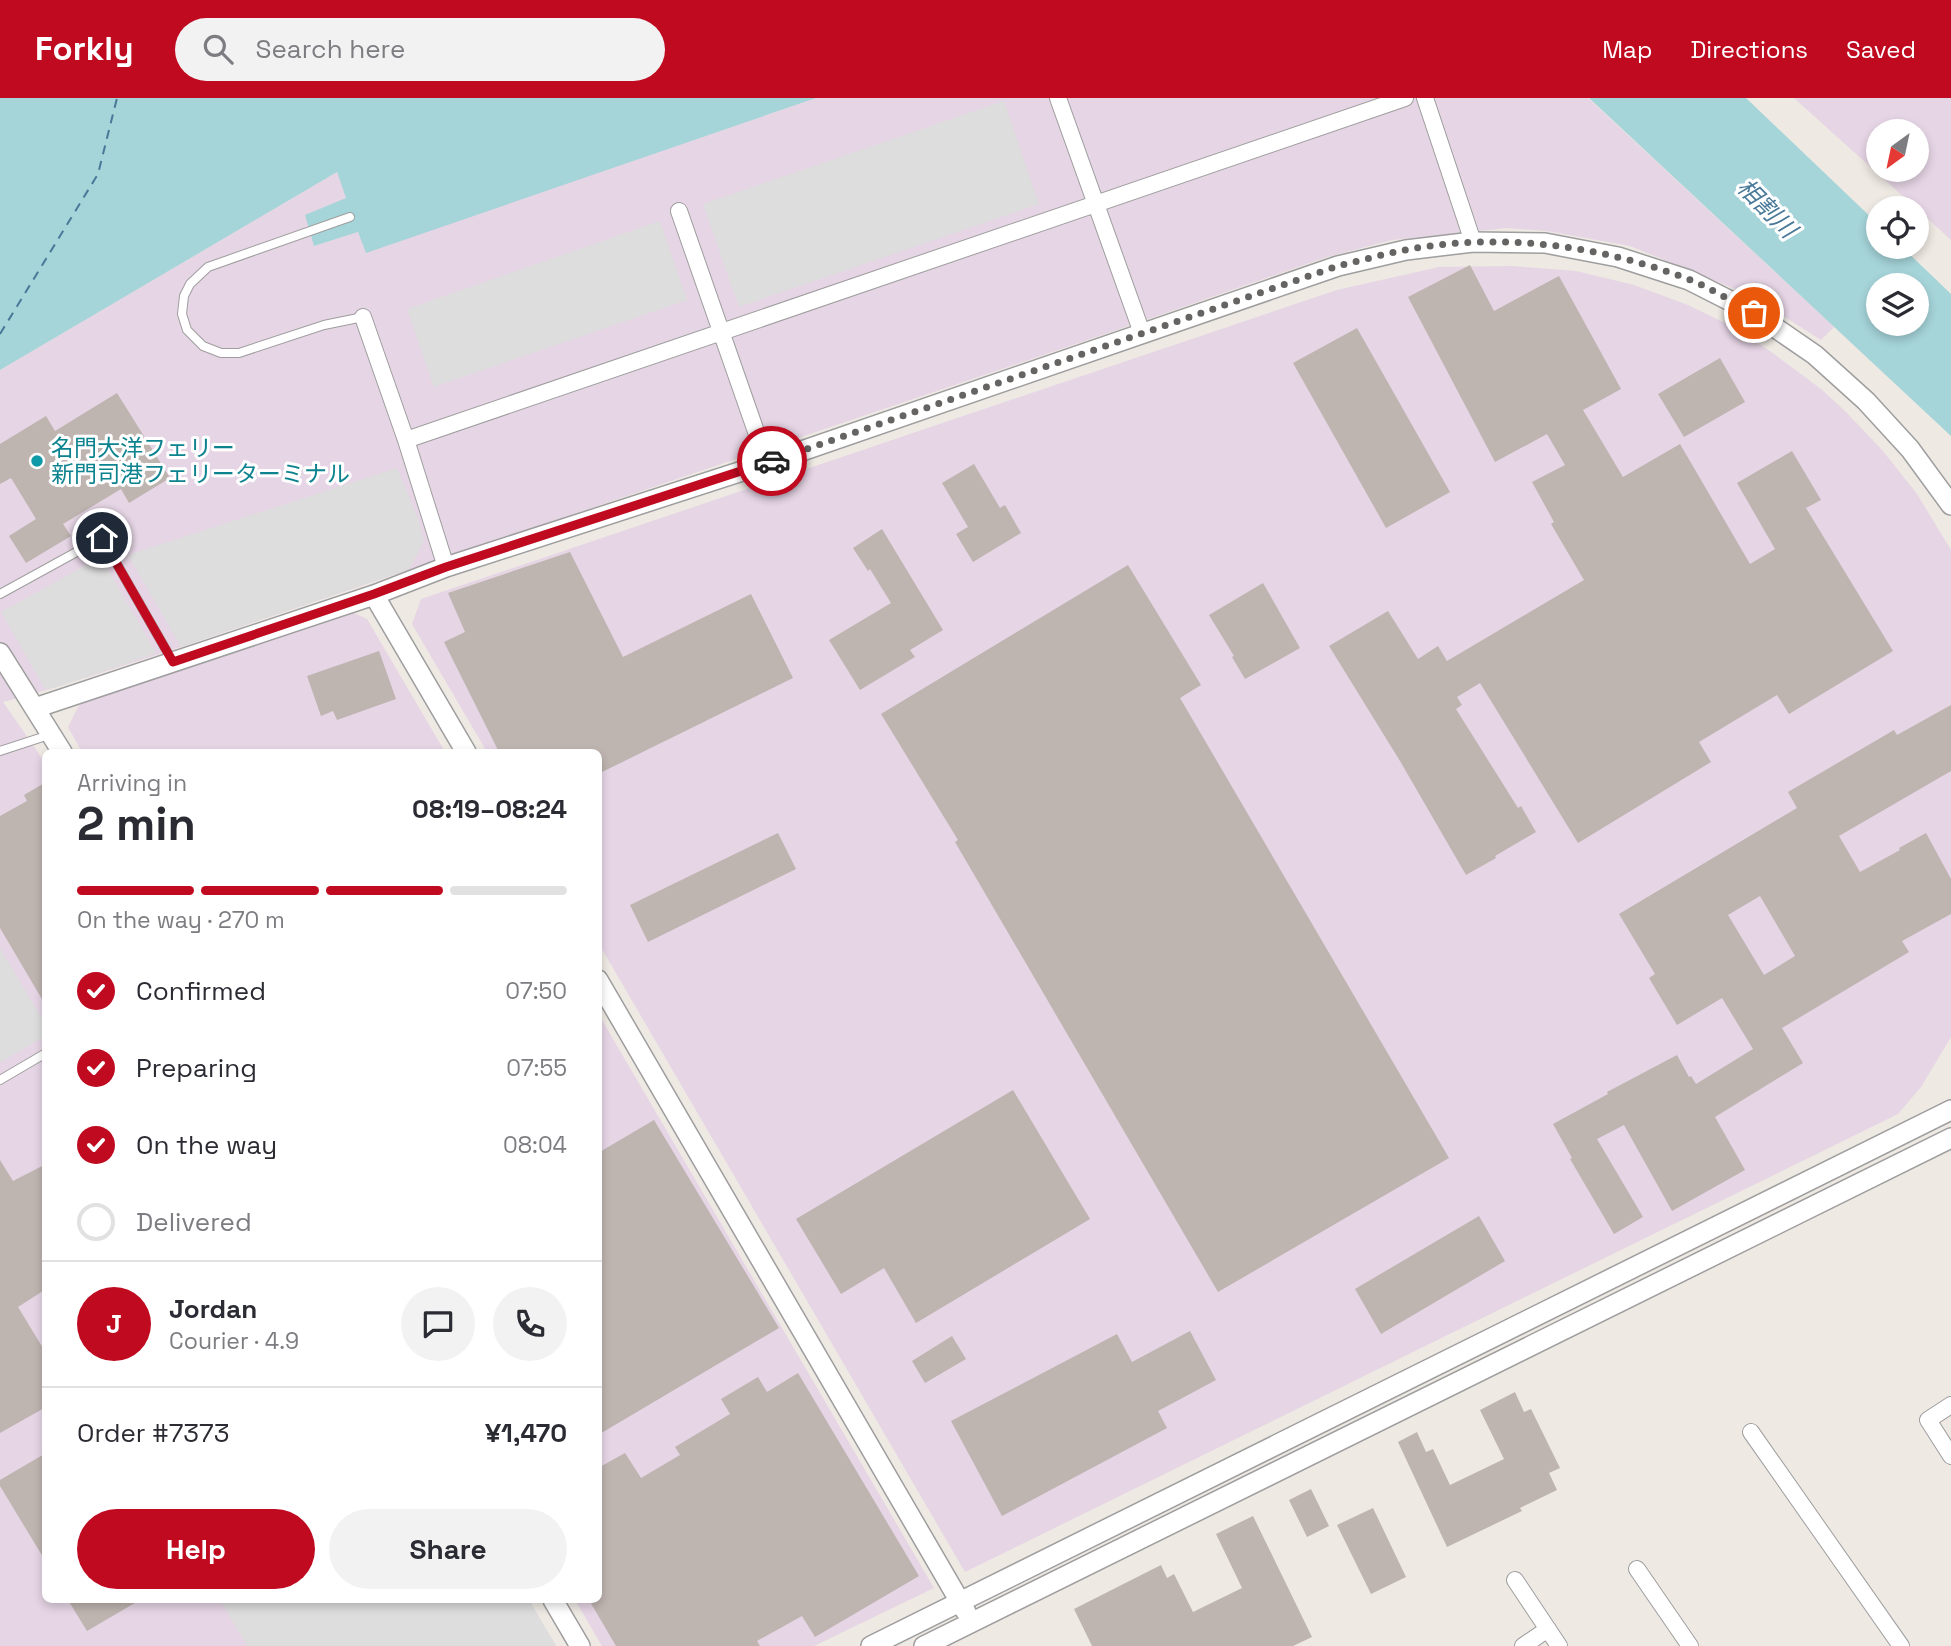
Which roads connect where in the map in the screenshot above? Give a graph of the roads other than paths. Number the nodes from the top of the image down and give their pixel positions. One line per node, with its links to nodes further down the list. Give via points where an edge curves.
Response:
1 (1058, 98): 4 (street)
2 (1405, 98): 4 (street)
3 (1424, 98): 7 (street)
4 (1095, 204): 9 (street); 10 (street)
5 (679, 211): 9 (street)
6 (350, 217): 8 (lane, via 208,267 190,284 182,314 187,330 203,346 221,353 239,353)
7 (1473, 243): 10 (street, via 1406,250 1338,266); 13 (street, via 1545,243 1618,257 1689,280 1754,313 1815,355 1866,401 1910,449)
8 (363, 317): 11 (street)
9 (721, 331): 11 (street); 12 (street)
10 (1142, 333): 12 (street)
11 (406, 440): 14 (street)
12 (767, 463): 14 (street)
13 (1951, 505)
14 (446, 567): 16 (street)
15 (0, 594): 18 (lane, via 102,538)
16 (374, 594): 18 (street); 22 (street)
17 (0, 653): 19 (street)
18 (173, 662): 19 (street)
19 (35, 708): 20 (street)
20 (51, 734): 21 (street); 23 (lane)
21 (60, 749)
22 (464, 749)
23 (0, 751)
24 (602, 987): 34 (street)
25 (42, 1055): 26 (lane)
26 (0, 1080)
27 (1951, 1110): 34 (street)
28 (1951, 1139): 36 (street)
29 (1951, 1405): 31 (street, via 1928,1420)
30 (1751, 1432): 44 (street)
31 (1951, 1456)
32 (1637, 1569): 43 (street)
33 (1515, 1580): 37 (street)
34 (961, 1602): 36 (street); 39 (street)
35 (555, 1603): 38 (street)
36 (971, 1623): 40 (street)
37 (1548, 1629): 41 (street); 42 (street)
38 (580, 1646)
39 (871, 1646)
40 (925, 1646)
41 (1522, 1646)
42 (1559, 1646)
43 (1689, 1646)
44 (1900, 1646)

